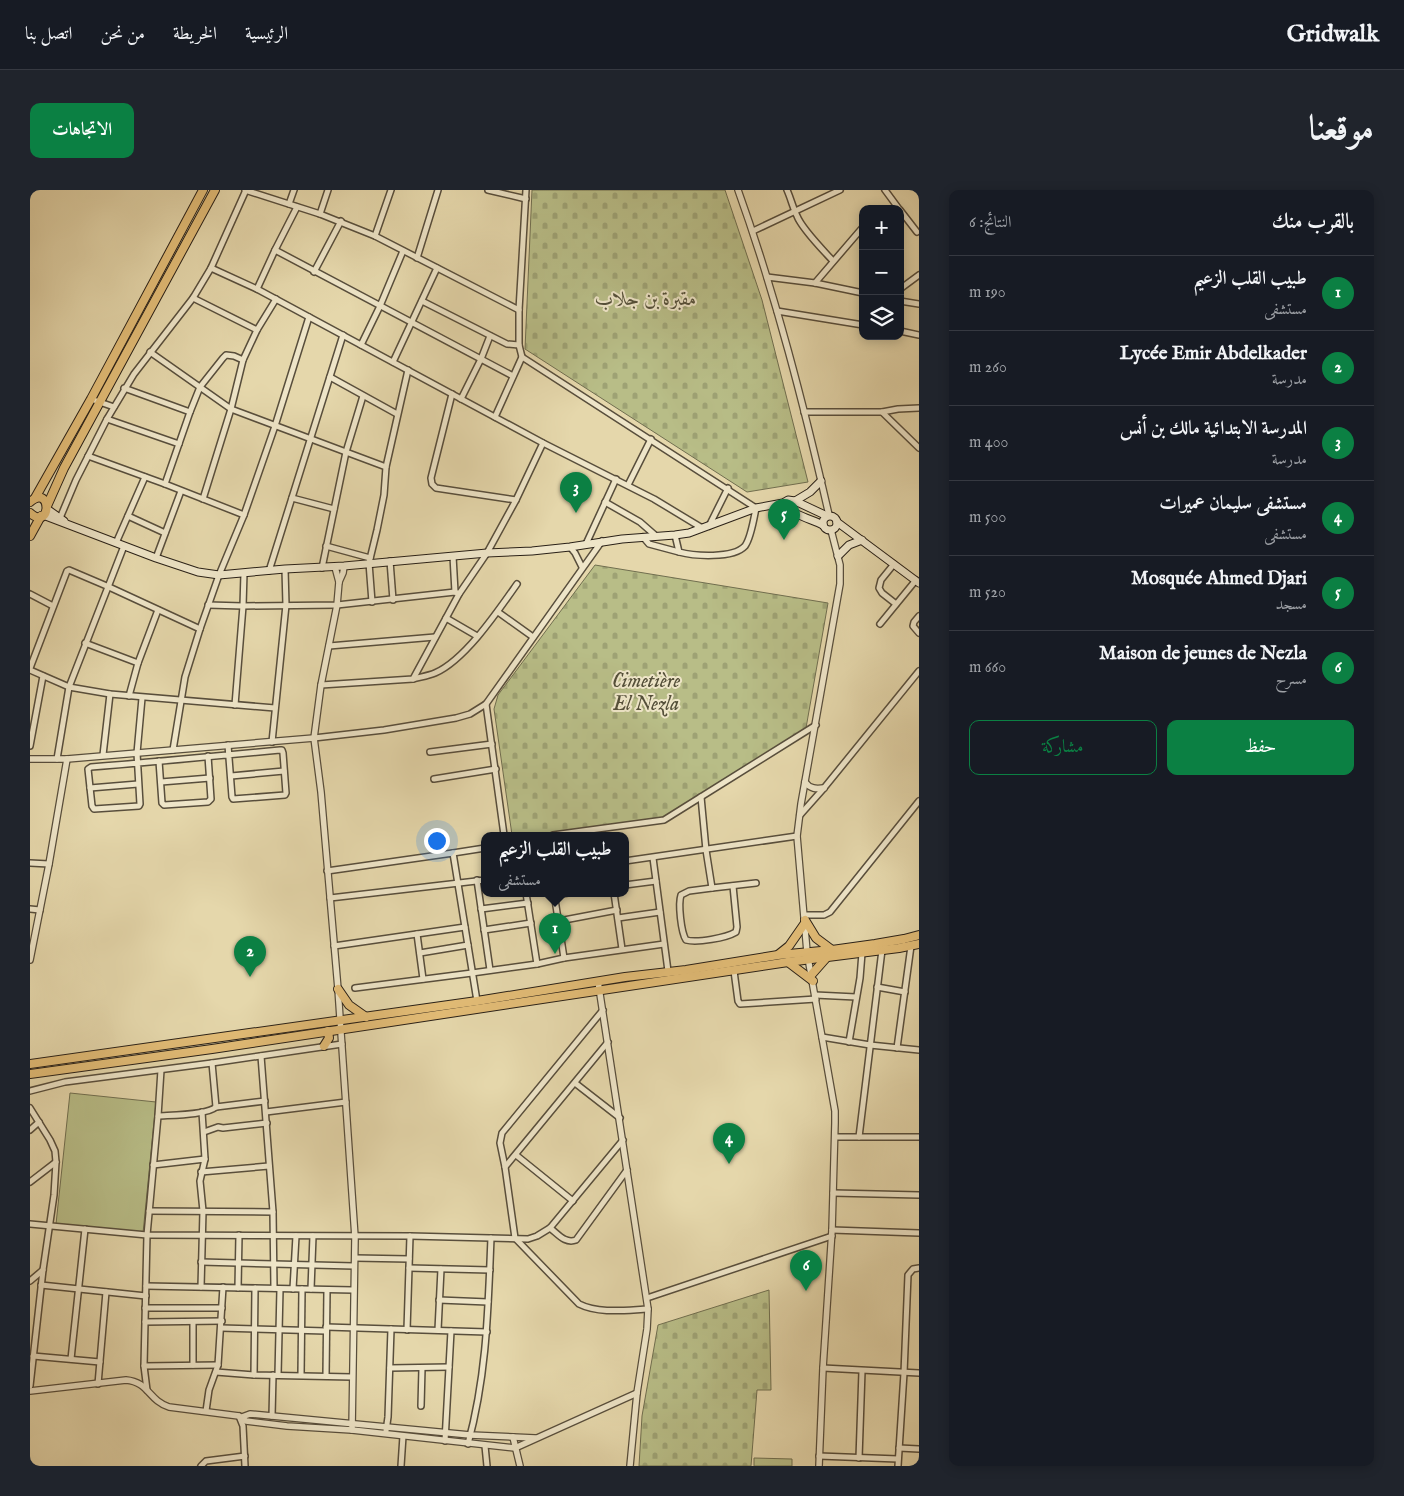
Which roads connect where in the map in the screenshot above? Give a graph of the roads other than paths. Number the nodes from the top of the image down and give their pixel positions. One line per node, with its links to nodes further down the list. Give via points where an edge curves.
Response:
1 (203, 190): 69 (main road)
2 (214, 190): 71 (main road)
3 (246, 190): 15 (street); 30 (street)
4 (294, 190): 15 (street)
5 (328, 190): 19 (street)
6 (391, 190): 25 (street)
7 (438, 190): 28 (street)
8 (488, 190): 14 (street)
9 (526, 190): 14 (street)
10 (738, 190): 22 (street)
11 (787, 190): 18 (street)
12 (840, 190): 18 (street)
13 (885, 190): 16 (street)
14 (526, 199): 45 (street)
15 (289, 204): 17 (street)
16 (897, 205)
17 (298, 207): 19 (street); 26 (street)
18 (796, 210): 22 (street); 29 (street, via 799,220)
19 (320, 214): 21 (street)
20 (904, 214): 24 (street)
21 (341, 221): 25 (street); 32 (street)
22 (753, 231): 34 (street)
23 (859, 232): 29 (street)
24 (917, 232)
25 (375, 236): 27 (street)
26 (274, 250): 32 (street); 37 (street)
27 (403, 251): 28 (street); 44 (street)
28 (417, 258): 31 (street)
29 (833, 261): 35 (street)
30 (211, 268): 37 (street); 39 (street)
31 (437, 268): 41 (street); 45 (street)
32 (314, 272): 44 (street)
33 (919, 275): 36 (street)
34 (767, 276): 35 (street); 46 (street)
35 (814, 283): 38 (street)
36 (904, 286)
37 (257, 289): 40 (street)
38 (859, 292)
39 (193, 298): 50 (street); 57 (street)
40 (276, 299): 47 (street); 50 (street)
41 (422, 301): 48 (street); 54 (street)
42 (904, 302): 43 (street)
43 (919, 304)
44 (380, 306): 48 (street); 55 (street)
45 (519, 310): 56 (street)
46 (777, 311): 49 (street); 76 (street)
47 (309, 317): 52 (street); 81 (street)
48 (412, 322): 59 (street); 61 (street)
49 (859, 324)
50 (257, 330): 60 (street)
51 (904, 332): 53 (street)
52 (343, 335): 55 (street); 64 (street)
53 (919, 335)
54 (490, 336): 56 (street, via 507,344); 59 (street)
55 (361, 345): 61 (street)
56 (519, 345): 58 (street)
57 (150, 352): 65 (street); 66 (street)
58 (522, 357): 63 (street); 83 (street)
59 (481, 359): 63 (street); 70 (street)
60 (243, 360): 65 (street, via 226,355); 73 (street)
61 (393, 362): 62 (street)
62 (408, 370): 67 (street); 78 (street)
63 (513, 376): 79 (street)
64 (330, 377): 68 (street); 82 (street)
65 (200, 387): 73 (street); 75 (street)
66 (124, 388): 72 (street); 75 (street)
67 (452, 394): 70 (street); 100 (street, via 432,484 436,488)
68 (363, 396): 78 (street); 87 (street)
69 (91, 399): 71 (street); 99 (main road)
70 (461, 399): 79 (street)
71 (100, 402): 72 (street); 106 (main road, via 64,468)
72 (114, 407): 80 (street)
73 (231, 408): 81 (street); 98 (street)
74 (919, 408): 77 (street)
75 (190, 412): 85 (street)
76 (804, 412): 77 (street); 92 (street)
77 (882, 412): 86 (street)
78 (397, 414): 89 (street)
79 (495, 418): 84 (street)
80 (107, 419): 85 (street); 88 (street)
81 (275, 426): 82 (street); 108 (street)
82 (310, 438): 87 (street); 97 (street)
83 (651, 439): 94 (street); 95 (street)
84 (543, 443): 91 (street); 100 (street)
85 (179, 444): 93 (street)
86 (919, 448)
87 (346, 452): 89 (street); 105 (street)
88 (88, 456): 90 (street); 111 (street)
89 (386, 467): 133 (street, via 384,495)
90 (145, 477): 93 (street); 109 (street)
91 (616, 479): 94 (street); 101 (street)
92 (821, 482): 102 (main road); 110 (street)
93 (165, 484): 96 (street)
94 (628, 486): 114 (street)
95 (728, 488): 104 (street); 114 (street)
96 (181, 490): 98 (street); 116 (street)
97 (292, 498): 105 (street); 141 (street)
98 (203, 499): 108 (street)
99 (32, 500): 106 (main road, via 43,499)
100 (516, 500): 129 (street)
101 (605, 502): 119 (street, via 640,522); 124 (street)
102 (795, 502): 103 (main road, via 788,500); 110 (main road)
103 (783, 503): 104 (main road); 113 (main road)
104 (756, 508): 114 (main road); 128 (street, via 748,540 740,549 704,556)
105 (334, 509): 126 (street)
106 (45, 512): 107 (main road, via 35,516); 111 (main road); 118 (main road)
107 (30, 513)
108 (244, 515): 143 (street)
109 (128, 516): 116 (street); 123 (street)
110 (828, 516): 112 (main road, via 834,516); 113 (main road)
111 (63, 520): 123 (main road)
112 (837, 522): 115 (main road); 121 (main road)
113 (823, 525): 115 (main road)
114 (705, 527): 117 (main road)
115 (831, 530): 131 (street)
116 (166, 533): 132 (street)
117 (675, 535): 119 (main road); 128 (street)
118 (30, 536)
119 (656, 536): 120 (main road)
120 (642, 537): 122 (main road); 128 (street, via 649,544)
121 (862, 540): 131 (main road, via 848,545); 135 (main road)
122 (602, 541): 124 (main road); 139 (street)
123 (116, 543): 125 (main road)
124 (586, 544): 127 (main road)
125 (124, 546): 132 (main road); 147 (street)
126 (326, 546): 133 (street); 138 (street)
127 (570, 547): 129 (main road); 139 (street)
128 (679, 552)
129 (487, 553): 130 (main road); 148 (street)
130 (453, 556): 134 (main road); 148 (street)
131 (838, 556): 185 (street, via 839,593)
132 (156, 558): 143 (main road, via 198,572)
133 (369, 561): 134 (main road); 136 (main road); 151 (street)
134 (390, 561): 150 (street)
135 (894, 564): 145 (main road); 152 (street, via 881,580 879,588)
136 (344, 566): 137 (main road); 144 (street)
137 (335, 567): 138 (main road); 144 (street)
138 (322, 568): 140 (main road)
139 (582, 568): 167 (street)
140 (285, 569): 141 (main road); 154 (street)
141 (269, 571): 142 (main road)
142 (244, 573): 143 (main road); 157 (street)
143 (219, 575): 153 (street)
144 (339, 582): 155 (street)
145 (917, 582): 152 (street)
146 (517, 584): 159 (street)
147 (109, 587): 156 (street, via 69,570); 158 (street); 168 (street)
148 (457, 593): 150 (street); 161 (street)
149 (30, 594): 156 (street)
150 (393, 600): 151 (street)
151 (372, 602): 155 (street)
152 (896, 604): 162 (street)
153 (208, 605): 157 (street); 163 (street)
154 (286, 605): 155 (street); 157 (street); 183 (street)
155 (336, 605): 169 (street)
156 (53, 606): 171 (street)
157 (243, 606): 182 (street)
158 (158, 610): 163 (street); 170 (street)
159 (498, 612): 165 (street); 167 (street)
160 (919, 616): 164 (street, via 913,626)
161 (446, 618): 165 (street); 166 (street)
162 (880, 624)
163 (200, 629): 180 (street)
164 (919, 633)
165 (477, 636): 174 (street, via 449,665 435,673)
166 (435, 637): 169 (street); 174 (street)
167 (533, 637): 181 (street)
168 (85, 643): 170 (street); 176 (street)
169 (329, 646): 175 (street)
170 (138, 663): 178 (street)
171 (30, 669): 173 (street)
172 (919, 671): 211 (street)
173 (43, 676): 176 (street); 184 (street)
174 (412, 679): 175 (street)
175 (321, 685): 186 (street)
176 (69, 687): 177 (street); 199 (street)
177 (110, 694): 178 (street); 195 (street)
178 (129, 696): 179 (street)
179 (142, 698): 180 (street); 193 (street)
180 (181, 701): 182 (street); 191 (street)
181 (486, 704): 186 (street, via 456,718); 188 (street)
182 (235, 706): 183 (street)
183 (275, 708): 187 (street)
184 (32, 725): 190 (street)
185 (816, 725): 208 (street); 212 (street)
186 (314, 738): 187 (street); 225 (street)
187 (272, 742): 189 (street)
188 (492, 744): 192 (street); 202 (street)
189 (228, 745): 191 (street); 194 (street)
190 (30, 746)
191 (174, 750): 193 (street)
192 (430, 752)
193 (137, 753): 195 (street); 201 (street)
194 (229, 754): 196 (street); 203 (street, via 282,750); 204 (street)
195 (103, 755): 197 (street)
196 (208, 756): 200 (street); 205 (street)
197 (67, 758): 199 (street); 224 (street)
198 (30, 759): 199 (street)
199 (57, 759)
200 (159, 761): 201 (street); 207 (street)
201 (137, 763): 209 (street); 210 (street, via 89,768)
202 (496, 770): 206 (street); 215 (street)
203 (284, 771): 204 (street); 204 (street, via 286,793 283,796 233,799)
204 (230, 776)
205 (210, 778): 207 (street); 207 (street, via 211,799 208,802 164,805)
206 (434, 779)
207 (161, 782)
208 (805, 782): 211 (street, via 810,787); 214 (street)
209 (138, 784): 210 (street); 210 (street, via 139,806 127,808 94,809)
210 (90, 788)
211 (824, 788): 214 (street)
212 (701, 797): 216 (street, via 664,820); 219 (street)
213 (919, 801): 245 (street, via 830,912)
214 (799, 815): 217 (street)
215 (504, 832)
216 (575, 832)
217 (797, 836): 219 (street); 245 (street)
218 (481, 849): 220 (street)
219 (706, 850): 221 (street); 233 (street)
220 (453, 853): 225 (street); 229 (street)
221 (653, 858): 222 (street); 228 (street)
222 (629, 861)
223 (30, 863): 224 (street)
224 (50, 864): 241 (street)
225 (327, 871): 237 (street)
226 (477, 880): 227 (street); 229 (street); 240 (street)
227 (481, 880)
228 (656, 881): 231 (street); 243 (street)
229 (458, 882): 237 (street); 248 (street)
230 (756, 882): 232 (street)
231 (629, 884)
232 (733, 886): 233 (street); 233 (street, via 736,932 686,940 681,895)
233 (712, 888)
234 (527, 897): 238 (street)
235 (555, 897): 246 (street)
236 (615, 897): 242 (street)
237 (330, 898): 256 (street)
238 (528, 903): 240 (street); 247 (street)
239 (30, 909): 241 (street)
240 (482, 909): 249 (street)
241 (40, 910): 250 (street)
242 (617, 910): 244 (street); 246 (street)
243 (660, 912): 244 (street); 253 (street)
244 (618, 918): 257 (street)
245 (804, 919): 260 (main road); 262 (main road, via 789,946); 263 (street)
246 (559, 920): 264 (street)
247 (531, 923): 249 (street); 267 (street)
248 (465, 927): 251 (street); 254 (street)
249 (484, 930): 268 (street)
250 (33, 934): 265 (street)
251 (417, 934): 256 (street); 259 (street)
252 (919, 935): 260 (main road)
253 (664, 944): 257 (street); 269 (street)
254 (468, 945): 259 (street); 271 (street)
255 (915, 945): 258 (main road); 279 (street)
256 (334, 946): 277 (street)
257 (622, 949): 264 (street)
258 (882, 950): 261 (main road); 275 (street)
259 (420, 953): 273 (street)
260 (830, 953): 261 (main road); 263 (main road); 272 (main road)
261 (862, 953): 281 (street)
262 (778, 955): 263 (main road); 269 (main road)
263 (808, 955): 266 (main road); 272 (street)
264 (564, 958): 267 (street)
265 (30, 960)
266 (788, 962): 270 (main road); 272 (main road)
267 (537, 964): 268 (street)
268 (490, 970): 271 (street)
269 (668, 971): 274 (main road)
270 (734, 971): 278 (main road); 280 (street, via 738,1003)
271 (472, 973): 273 (street); 282 (street)
272 (812, 978): 280 (street)
273 (423, 979): 276 (street)
274 (598, 981): 278 (street); 282 (main road)
275 (877, 987): 279 (street); 292 (street)
276 (355, 988)
277 (338, 989): 284 (main road, via 349,1005); 285 (street)
278 (600, 992): 283 (street); 286 (main road)
279 (905, 992): 294 (street)
280 (815, 997): 281 (street); 288 (street)
281 (856, 997): 290 (street)
282 (477, 1001): 284 (main road)
283 (603, 1010): 289 (street); 324 (street, via 502,1133 500,1143)
284 (366, 1017): 285 (main road)
285 (340, 1020): 286 (street); 297 (main road)
286 (341, 1029): 287 (main road); 291 (street)
287 (328, 1031): 293 (main road, via 329,1038); 300 (main road)
288 (822, 1037): 290 (street); 315 (street, via 835,1111)
289 (608, 1042): 301 (street); 310 (street)
290 (849, 1042): 292 (street)
291 (342, 1044): 293 (street); 304 (street)
292 (870, 1045): 294 (street); 316 (street)
293 (324, 1046): 296 (street)
294 (897, 1048): 295 (street)
295 (919, 1050)
296 (261, 1056): 298 (street); 303 (street)
297 (31, 1062)
298 (212, 1063): 299 (street); 305 (street)
299 (161, 1070): 302 (street, via 65,1082); 309 (street)
300 (30, 1074)
301 (575, 1083): 310 (street); 319 (street)
302 (30, 1091)
303 (265, 1101): 305 (street); 308 (street)
304 (346, 1102): 308 (street); 347 (street)
305 (216, 1107): 307 (street)
306 (30, 1108): 311 (street)
307 (202, 1112): 309 (street); 314 (street)
308 (266, 1112): 312 (street)
309 (158, 1116): 322 (street)
310 (620, 1118): 318 (street)
311 (39, 1122): 313 (street); 321 (street, via 55,1151)
312 (267, 1123): 314 (street, via 218,1127); 323 (street)
313 (30, 1130)
314 (204, 1132): 320 (street)
315 (836, 1137): 316 (street); 328 (street)
316 (859, 1137): 317 (street)
317 (919, 1137)
318 (623, 1140): 325 (street); 330 (street)
319 (516, 1155): 324 (street); 330 (street)
320 (205, 1159): 322 (street); 326 (street)
321 (56, 1162): 327 (street); 335 (street)
322 (153, 1165): 331 (street)
323 (269, 1166): 326 (street); 333 (street)
324 (505, 1167): 349 (street)
325 (627, 1170): 336 (street, via 576,1240 565,1240); 379 (street)
326 (201, 1172): 332 (street)
327 (30, 1182)
328 (833, 1193): 329 (street); 338 (street)
329 (919, 1195)
330 (573, 1201): 336 (street)
331 (149, 1211): 332 (street); 340 (street)
332 (203, 1211): 333 (street); 341 (street)
333 (273, 1212): 343 (street)
334 (30, 1224): 335 (street)
335 (49, 1226): 337 (street); 361 (street)
336 (550, 1228): 349 (street, via 528,1239)
337 (85, 1229): 340 (street); 371 (street)
338 (832, 1233): 339 (street); 379 (street); 410 (street)
339 (919, 1233)
340 (147, 1235): 341 (street); 365 (street)
341 (201, 1235): 342 (street); 352 (street)
342 (238, 1236): 343 (street); 353 (street)
343 (274, 1236): 344 (street); 354 (street)
344 (296, 1236): 345 (street); 355 (street)
345 (313, 1236): 347 (street); 356 (street)
346 (410, 1236): 347 (street); 348 (street); 351 (street)
347 (355, 1237): 350 (street)
348 (491, 1238): 349 (street); 362 (street)
349 (515, 1238): 384 (street, via 579,1304 597,1310)
350 (355, 1258): 351 (street); 357 (street)
351 (409, 1259): 358 (street)
352 (201, 1262): 353 (street); 366 (street)
353 (239, 1264): 354 (street); 368 (street)
354 (274, 1264): 355 (street); 370 (street)
355 (295, 1264): 356 (street); 372 (street)
356 (312, 1265): 357 (street); 374 (street)
357 (354, 1266): 376 (street)
358 (409, 1268): 360 (street); 395 (street)
359 (919, 1268): 413 (street, via 913,1269 908,1276)
360 (441, 1269): 362 (street); 380 (street)
361 (43, 1270): 363 (street); 364 (street)
362 (490, 1270): 381 (street)
363 (30, 1281)
364 (41, 1285): 371 (street); 388 (street)
365 (146, 1286): 366 (street); 378 (street)
366 (201, 1287): 367 (street)
367 (223, 1287): 368 (street); 383 (street)
368 (238, 1288): 369 (street)
369 (255, 1288): 370 (street); 391 (street)
370 (277, 1288): 372 (street); 394 (street)
371 (79, 1289): 377 (street); 402 (street)
372 (293, 1289): 373 (street)
373 (302, 1289): 374 (street); 398 (street)
374 (311, 1289): 375 (street)
375 (327, 1290): 376 (street); 392 (street)
376 (353, 1290): 390 (street)
377 (106, 1292): 378 (street); 403 (street)
378 (146, 1296): 382 (street)
379 (647, 1298): 384 (street)
380 (439, 1300): 381 (street); 396 (street)
381 (488, 1302): 400 (street)
382 (145, 1308): 383 (street); 386 (street)
383 (222, 1308): 385 (street)
384 (648, 1309): 424 (street)
385 (222, 1321): 387 (street); 389 (street)
386 (145, 1322): 387 (street); 406 (street)
387 (193, 1322): 404 (street)
388 (36, 1326): 397 (street); 401 (street)
389 (221, 1328): 391 (street); 405 (street)
390 (353, 1328): 392 (street); 393 (street); 419 (street)
391 (254, 1329): 394 (street); 415 (street)
392 (326, 1329): 398 (street); 418 (street)
393 (392, 1329): 395 (street); 408 (street)
394 (278, 1330): 398 (street); 416 (street)
395 (407, 1330): 396 (street)
396 (438, 1330): 399 (street)
397 (30, 1331)
398 (302, 1331): 417 (street)
399 (451, 1331): 400 (street); 407 (street)
400 (487, 1332): 436 (street)
401 (33, 1356): 402 (street); 421 (street)
402 (71, 1360): 403 (street)
403 (100, 1362): 420 (street)
404 (193, 1365): 405 (street); 406 (street)
405 (218, 1365): 412 (street)
406 (144, 1366): 422 (street)
407 (449, 1367): 409 (street); 434 (street)
408 (390, 1368): 409 (street); 432 (street)
409 (422, 1368): 425 (street)
410 (823, 1368): 411 (street); 447 (street)
411 (862, 1371): 413 (street); 448 (street)
412 (216, 1372): 415 (street); 426 (street)
413 (904, 1373): 414 (street); 444 (street)
414 (919, 1373)
415 (254, 1375): 416 (street)
416 (276, 1375): 417 (street); 427 (street)
417 (301, 1376): 418 (street)
418 (326, 1376): 419 (street)
419 (352, 1376): 430 (street)
420 (98, 1384): 422 (street, via 126,1380 134,1381); 423 (street)
421 (30, 1386)
422 (147, 1390): 426 (street, via 162,1405)
423 (30, 1392)
424 (637, 1393): 439 (street); 455 (street)
425 (421, 1406)
426 (206, 1411): 428 (street)
427 (272, 1416): 428 (street, via 250,1414); 429 (street)
428 (241, 1417): 431 (street, via 246,1421); 446 (street)
429 (288, 1417): 430 (street); 431 (street)
430 (352, 1423): 432 (street); 433 (street)
431 (287, 1426): 433 (street)
432 (387, 1426): 434 (street); 435 (street)
433 (352, 1430): 435 (street)
434 (446, 1432): 436 (street); 440 (street)
435 (385, 1434): 437 (street)
436 (470, 1435): 438 (street); 441 (street)
437 (403, 1436): 440 (street); 452 (street)
438 (513, 1438): 439 (street); 443 (street)
439 (534, 1438): 443 (street)
440 (445, 1441): 441 (street)
441 (468, 1444): 442 (street)
442 (485, 1446): 443 (street); 453 (street)
443 (515, 1448): 454 (street)
444 (899, 1448): 445 (street); 449 (street)
445 (919, 1449)
446 (245, 1456): 450 (street, via 206,1461); 451 (street)
447 (819, 1456): 448 (street); 456 (street)
448 (858, 1458): 449 (street)
449 (898, 1459): 457 (street)
450 (200, 1466)
451 (245, 1466)
452 (401, 1466)
453 (487, 1466)
454 (520, 1466)
455 (630, 1466)
456 (819, 1466)
457 (898, 1466)

